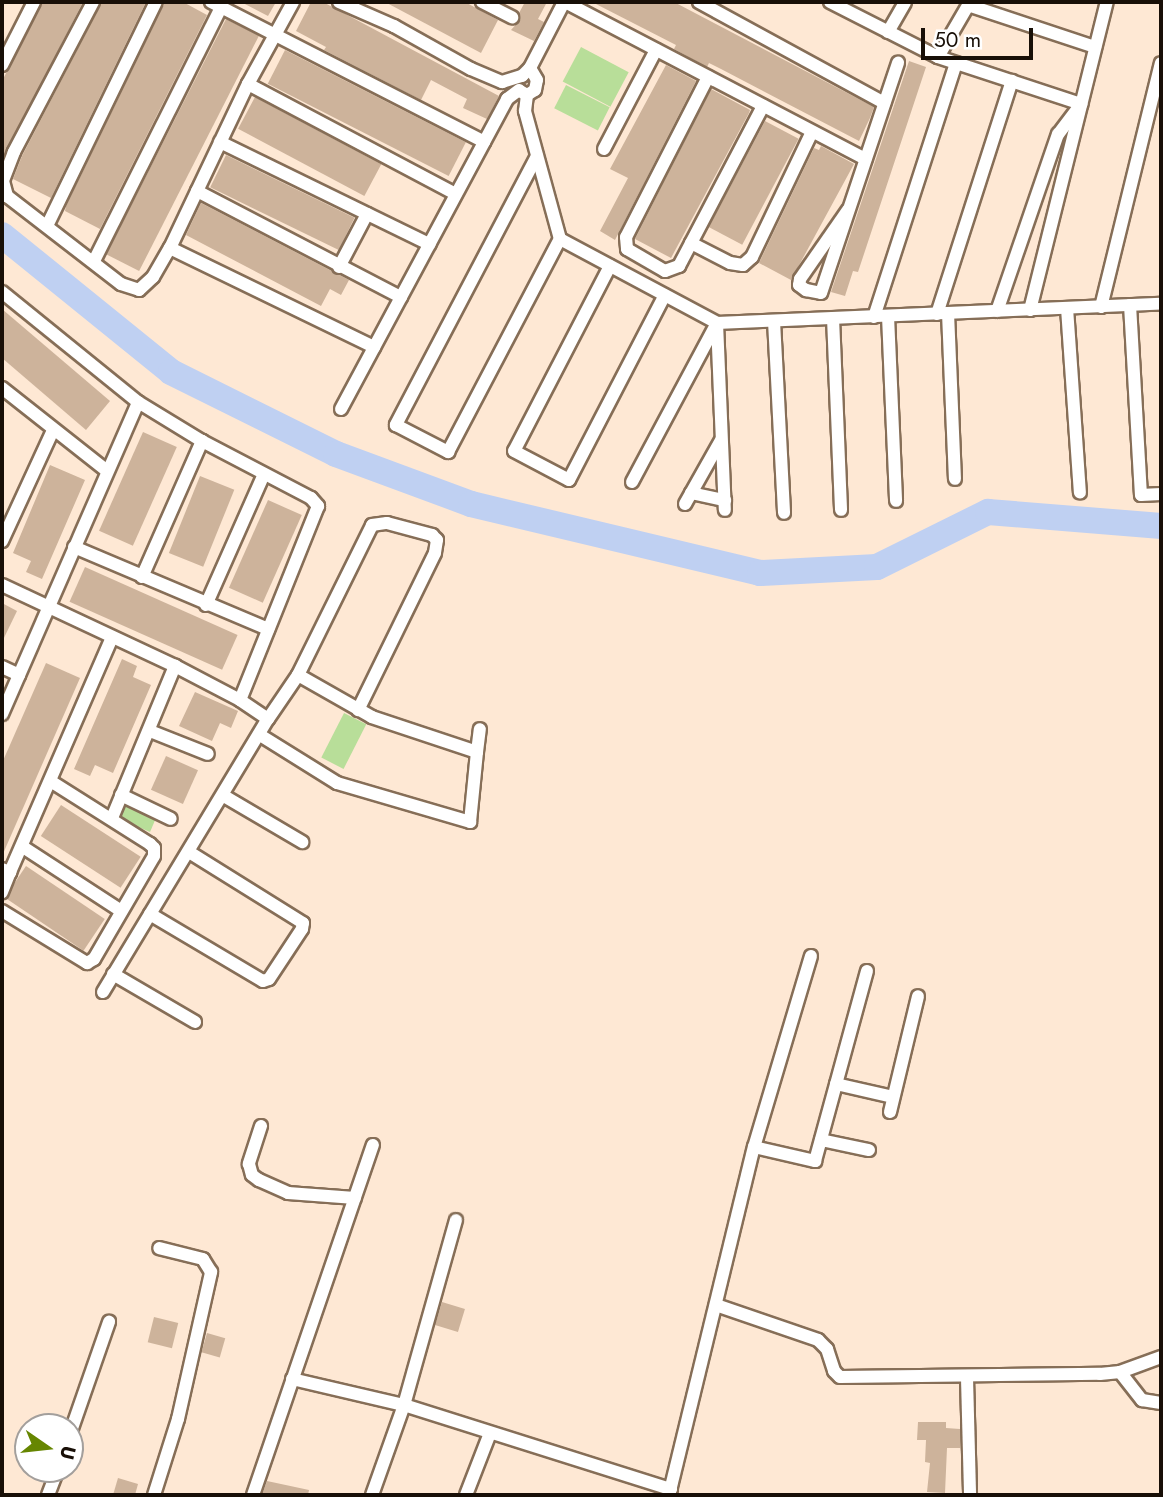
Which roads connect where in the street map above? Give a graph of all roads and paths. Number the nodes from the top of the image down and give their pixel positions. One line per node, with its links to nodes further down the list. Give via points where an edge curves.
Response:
1 (34, 2): 23 (street)
2 (93, 2): 38 (street)
3 (156, 2): 43 (street)
4 (293, 2): 16 (street)
5 (339, 2): 28 (street, via 394,26 494,81)
6 (565, 2): 18 (street); 24 (street)
7 (699, 2): 29 (street)
8 (905, 2): 15 (street)
9 (1107, 2): 17 (street)
10 (835, 3): 15 (street)
11 (969, 3): 17 (street); 19 (street)
12 (216, 4): 16 (street); 48 (street)
13 (490, 4): 14 (street)
14 (512, 17)
15 (888, 32): 19 (street)
16 (275, 35): 27 (street); 34 (street)
17 (1096, 47): 30 (street)
18 (656, 50): 25 (street); 35 (street)
19 (938, 57): 21 (street)
20 (898, 63): 29 (street)
21 (956, 63): 26 (street); 62 (street)
22 (1161, 63): 56 (street)
23 (2, 65)
24 (530, 68): 28 (street); 28 (street, via 537,80 535,90)
25 (708, 77): 31 (street); 45 (street, via 625,242 627,248 671,271 679,266)
26 (1012, 81): 30 (street); 60 (street)
27 (248, 84): 33 (street); 40 (street)
28 (519, 88): 34 (street, via 507,99); 36 (street)
29 (884, 103): 37 (street)
30 (1081, 104): 58 (street); 59 (street, via 1058,134)
31 (764, 106): 32 (street); 45 (street)
32 (812, 132): 37 (street); 45 (street, via 752,257 743,265 730,263)
33 (220, 142): 39 (street); 42 (street)
34 (484, 142): 40 (street)
35 (604, 149)
36 (537, 156): 44 (street); 44 (street, via 396,425 448,452)
37 (865, 159): 41 (street)
38 (2, 181): 43 (street, via 7,196)
39 (197, 191): 47 (street); 50 (street)
40 (456, 194): 46 (street)
41 (848, 210): 41 (street, via 800,279 799,285 806,290 821,293)
42 (367, 214): 46 (street); 50 (street)
43 (47, 226): 48 (street)
44 (560, 239): 49 (street)
45 (691, 243)
46 (429, 244): 53 (street)
47 (170, 248): 48 (street, via 153,277 139,290 121,284); 66 (street)
48 (94, 261)
49 (610, 266): 52 (street); 52 (street, via 514,451 569,480)
50 (339, 267): 53 (street)
51 (2, 292): 68 (street)
52 (665, 295): 65 (street)
53 (401, 297): 66 (street)
54 (1161, 304): 55 (street)
55 (1130, 306): 56 (street); 78 (street, via 1140,495)
56 (1101, 307): 57 (street)
57 (1068, 308): 58 (street); 77 (street)
58 (1030, 310): 59 (street)
59 (997, 311): 60 (street)
60 (943, 314): 61 (street); 75 (street)
61 (888, 316): 62 (street); 79 (street)
62 (874, 317): 63 (street)
63 (832, 318): 64 (street); 80 (street)
64 (774, 321): 65 (street); 81 (street)
65 (717, 323): 71 (street); 76 (street)
66 (374, 347): 69 (street)
67 (2, 388): 70 (street)
68 (138, 402): 72 (street); 73 (street)
69 (341, 409)
70 (52, 430): 73 (street); 82 (street)
71 (722, 437): 71 (street, via 725,505 688,498)
72 (202, 441): 74 (street); 84 (street)
73 (107, 471): 83 (street)
74 (264, 474): 87 (street); 88 (street, via 318,506)
75 (956, 479)
76 (632, 482)
77 (1080, 493)
78 (1161, 494)
79 (896, 501)
80 (841, 510)
81 (784, 513)
82 (2, 541)
83 (74, 547): 84 (street); 86 (street)
84 (142, 577): 87 (street)
85 (2, 585): 86 (street)
86 (48, 606): 89 (street); 93 (street)
87 (206, 606): 88 (street)
88 (268, 629): 94 (street)
89 (112, 637): 90 (street); 103 (street)
90 (175, 666): 94 (street); 99 (street)
91 (2, 667): 93 (street)
92 (298, 674): 95 (street); 95 (street, via 367,530 382,523 432,535 438,540 435,553); 97 (street)
93 (19, 675): 96 (street)
94 (240, 700): 97 (street)
95 (359, 709): 101 (street)
96 (2, 714)
97 (268, 719): 100 (street)
98 (480, 729): 101 (street)
99 (150, 731): 102 (street); 104 (street)
100 (260, 735): 101 (street, via 337,783 470,822); 105 (street)
101 (477, 752)
102 (208, 754)
103 (52, 782): 106 (street); 109 (street)
104 (121, 795): 106 (street); 107 (street)
105 (224, 796): 108 (street); 110 (street)
106 (112, 818): 114 (street, via 154,848 154,856)
107 (171, 819)
108 (302, 842)
109 (23, 847): 111 (street); 114 (street)
110 (189, 852): 115 (street); 115 (street, via 303,923 302,929 269,979 263,981)
111 (6, 870): 112 (street)
112 (2, 892)
113 (2, 911): 114 (street, via 87,963 94,959)
114 (121, 911)
115 (150, 914): 118 (street)
116 (811, 956): 128 (street)
117 (867, 971): 122 (street)
118 (113, 974): 119 (street); 121 (street)
119 (103, 992)
120 (918, 996): 123 (street)
121 (195, 1022)
122 (836, 1084): 123 (street); 126 (street)
123 (893, 1097): 124 (street)
124 (890, 1112)
125 (261, 1126): 130 (street, via 249,1164 258,1180 288,1193)
126 (821, 1140): 128 (street, via 816,1161); 129 (street)
127 (373, 1145): 130 (street)
128 (754, 1147): 133 (street)
129 (869, 1150)
130 (355, 1198): 138 (street)
131 (456, 1220): 140 (street)
132 (159, 1248): 144 (street, via 203,1259 211,1272 178,1419)
133 (716, 1305): 137 (street, via 818,1340 841,1377); 143 (street)
134 (109, 1322): 141 (street)
135 (1161, 1356): 136 (street)
136 (1120, 1372): 137 (street); 139 (street, via 1142,1400)
137 (967, 1378): 148 (street)
138 (292, 1379): 140 (street); 145 (street)
139 (1161, 1403)
140 (404, 1405): 142 (street); 146 (street)
141 (77, 1413)
142 (490, 1433): 143 (street); 147 (street)
143 (670, 1492)
144 (154, 1495)
145 (253, 1495)
146 (372, 1495)
147 (466, 1495)
148 (970, 1495)

